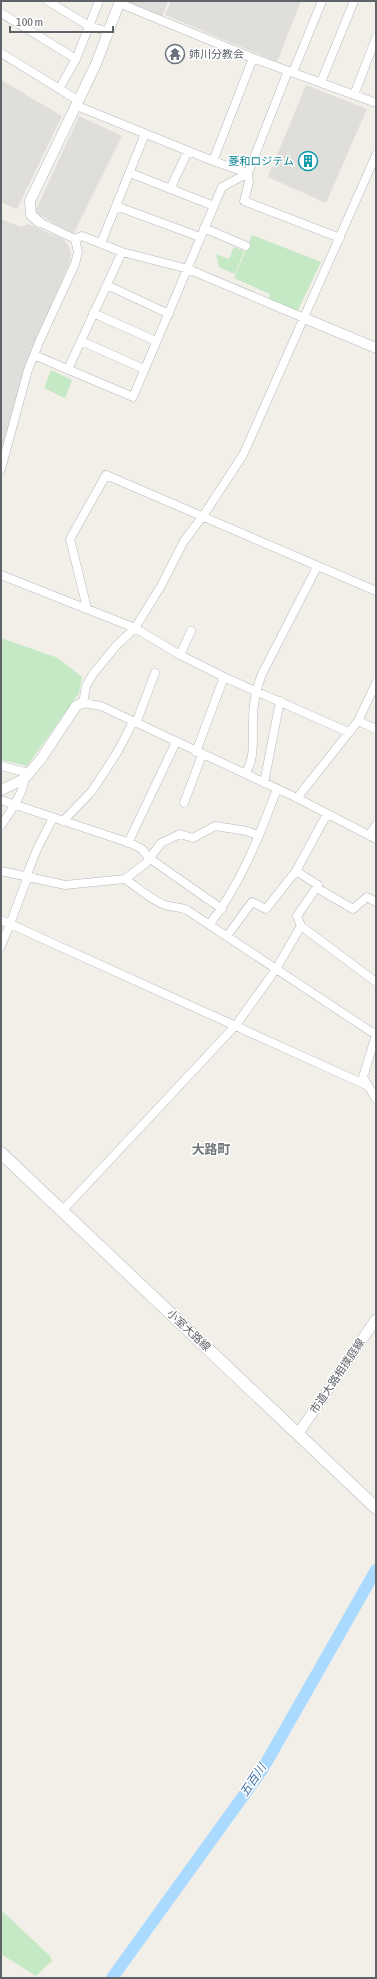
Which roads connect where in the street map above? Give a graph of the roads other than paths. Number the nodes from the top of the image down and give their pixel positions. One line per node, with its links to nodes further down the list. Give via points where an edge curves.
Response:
1 (48, 1): 7 (street)
2 (98, 1): 7 (street)
3 (322, 1): 13 (street)
4 (354, 1): 14 (street)
5 (119, 2): 8 (street); 11 (street)
6 (1, 13): 12 (street)
7 (89, 26): 8 (street); 12 (street)
8 (109, 32): 18 (street)
9 (376, 38): 16 (street)
10 (1, 53): 15 (street)
11 (254, 58): 13 (street); 22 (street)
12 (76, 59): 15 (street)
13 (290, 72): 14 (street); 24 (street)
14 (321, 82): 16 (street)
15 (59, 89): 18 (street)
16 (354, 95): 17 (street)
17 (376, 103)
18 (78, 104): 19 (street); 28 (street, via 30,201 31,215)
19 (145, 134): 20 (street); 23 (street)
20 (188, 151): 22 (street); 25 (street)
21 (376, 155): 31 (street)
22 (213, 161): 24 (street)
23 (130, 173): 25 (street); 26 (street)
24 (248, 173): 27 (street, via 222,186); 31 (street, via 249,182 244,201)
25 (170, 189): 27 (street)
26 (116, 206): 30 (street); 33 (street)
27 (214, 206): 29 (street)
28 (39, 222): 32 (street)
29 (204, 228): 30 (street); 34 (street)
30 (200, 237): 36 (street)
31 (340, 238): 40 (street)
32 (75, 239): 33 (street, via 82,236); 44 (street, via 78,252 75,264)
33 (101, 243): 35 (street)
34 (246, 246)
35 (122, 252): 36 (street); 37 (street)
36 (188, 269): 39 (street); 40 (street)
37 (107, 285): 38 (street); 39 (street)
38 (93, 313): 41 (street); 42 (street)
39 (169, 314): 42 (street)
40 (304, 318): 43 (street); 48 (street, via 243,455)
41 (81, 341): 45 (street); 46 (street)
42 (156, 341): 46 (street)
43 (376, 348)
44 (34, 355): 45 (street); 47 (street)
45 (68, 369): 46 (street, via 133,397)
46 (144, 370)
47 (1, 469)
48 (203, 516): 49 (street); 52 (street, via 106,475 70,539); 53 (street, via 184,540 161,586)
49 (317, 567): 51 (street); 59 (street)
50 (1, 575): 52 (street)
51 (376, 591)
52 (87, 608): 53 (street)
53 (135, 628): 55 (street); 61 (street, via 92,674 86,686)
54 (191, 631): 55 (street)
55 (180, 655): 57 (street)
56 (155, 672): 63 (street)
57 (224, 677): 59 (street); 67 (street)
58 (376, 683): 62 (street)
59 (256, 690): 60 (street); 69 (street, via 252,718 253,748 250,766)
60 (280, 701): 65 (street); 71 (street)
61 (83, 703): 63 (street, via 101,706); 70 (street, via 76,706)
62 (358, 721): 64 (street); 65 (street)
63 (134, 722): 66 (street); 80 (street, via 92,791)
64 (376, 730)
65 (348, 732): 74 (street)
66 (176, 742): 67 (street); 85 (street)
67 (199, 754): 69 (street); 76 (street)
68 (1, 766): 70 (street)
69 (245, 774): 71 (street)
70 (26, 776): 73 (street); 77 (street)
71 (264, 783): 72 (street)
72 (277, 789): 74 (street); 83 (street)
73 (1, 790)
74 (297, 798): 78 (street)
75 (1, 800): 77 (street)
76 (184, 803)
77 (14, 805): 79 (street); 82 (street)
78 (327, 814): 84 (street); 88 (street)
79 (53, 818): 80 (street); 89 (street)
80 (63, 821): 85 (street)
81 (376, 825): 84 (street)
82 (1, 826)
83 (259, 836): 86 (street, via 247,831 215,826 193,838 180,834 161,843); 93 (street)
84 (372, 837)
85 (128, 843): 86 (street, via 142,849)
86 (149, 858): 90 (street); 93 (street)
87 (1, 871): 89 (street)
88 (296, 871): 91 (street, via 318,885); 98 (street, via 266,909 252,902)
89 (27, 876): 90 (street, via 65,884); 95 (street)
90 (125, 879): 96 (street, via 164,905 178,906)
91 (316, 888): 92 (street, via 353,909 367,897); 97 (street, via 297,916)
92 (376, 902)
93 (222, 909): 96 (street)
94 (1, 920): 95 (street)
95 (10, 924): 99 (street); 102 (street)
96 (210, 924): 98 (street)
97 (301, 926): 100 (street); 101 (street)
98 (227, 936): 100 (street)
99 (1, 946)
100 (276, 969): 102 (street); 103 (street)
101 (376, 982)
102 (236, 1025): 104 (street); 107 (street)
103 (376, 1035): 104 (street, via 363,1077)
104 (366, 1085): 105 (street)
105 (376, 1099)
106 (1, 1153): 107 (main road, 小室大路線)
107 (62, 1211): 109 (main road, 小室大路線)
108 (376, 1319): 109 (street, 市道大路相撲庭線)
109 (298, 1434): 110 (main road, 小室大路線)
110 (376, 1508)

